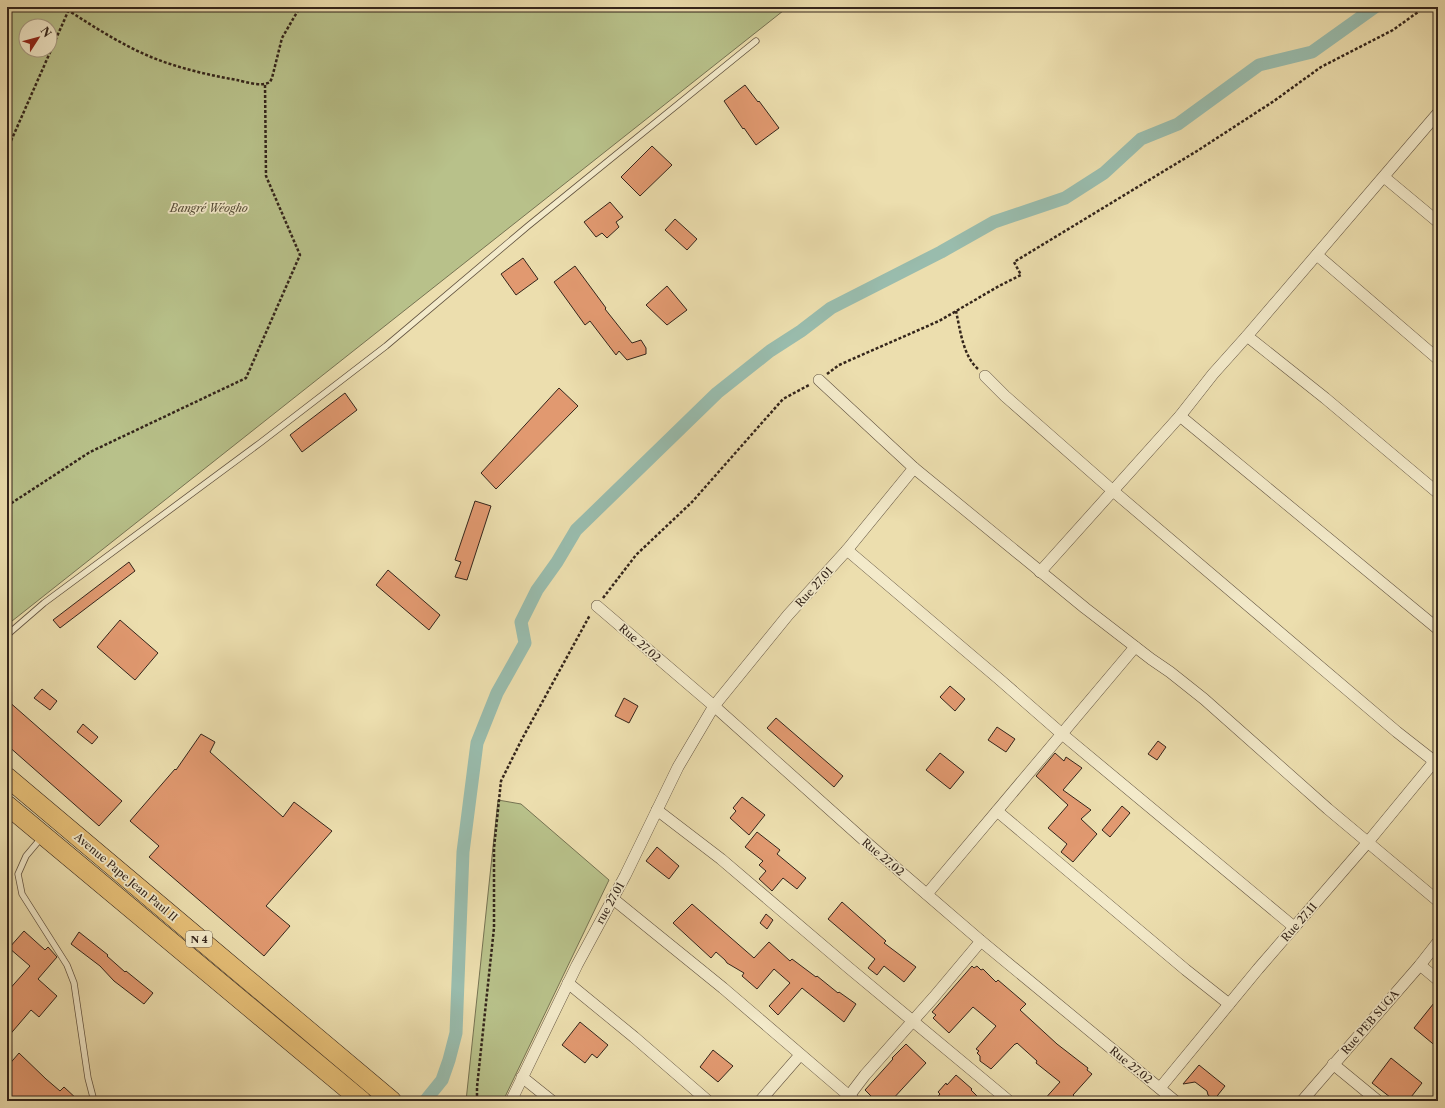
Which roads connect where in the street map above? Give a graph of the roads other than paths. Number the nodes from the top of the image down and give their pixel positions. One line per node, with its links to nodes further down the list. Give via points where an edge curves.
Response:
1 (756, 41): 18 (lane, via 528,226 386,346 44,603)
2 (1438, 113): 3 (street)
3 (1384, 177): 4 (street); 5 (street)
4 (1438, 222)
5 (1317, 255): 6 (street); 7 (street)
6 (1247, 336): 10 (street); 13 (street)
7 (1438, 359)
8 (985, 376): 12 (street)
9 (819, 380): 11 (street)
10 (1180, 416): 12 (street); 17 (street)
11 (914, 468): 14 (street, Rue 27.01); 15 (street)
12 (1112, 490): 15 (street); 22 (street, via 1397,732)
13 (1438, 493)
14 (847, 550): 20 (street, Rue 27.01, via 788,615); 21 (street)
15 (1040, 572): 19 (street)
16 (597, 606): 20 (street, Rue 27.02)
17 (1438, 630)
18 (7, 635)
19 (1135, 647): 21 (street); 28 (street, via 1204,699)
20 (714, 706): 25 (street, rue 27.01, via 678,767); 29 (street, Rue 27.02)
21 (1062, 734): 26 (street); 32 (street)
22 (1436, 758): 28 (street, Rue 27.11)
23 (7, 777): 47 (highway, Avenue Pape Jean Paul II / N 4)
24 (7, 805): 27 (highway, Avenue Pape Jean Paul II / N 4)
25 (657, 810): 30 (street, rue 27.01); 39 (street, via 721,859)
26 (997, 811): 29 (street); 38 (street)
27 (43, 836): 45 (lane, via 26,856 18,874 22,894 67,965 74,983 88,1078); 46 (highway, Avenue Pape Jean Paul II / N 4)
28 (1368, 842): 31 (street); 32 (street, Rue 27.11)
29 (927, 894): 33 (street, Rue 27.02)
30 (612, 898): 37 (street, rue 27.01); 40 (street, via 717,983)
31 (1438, 901)
32 (1294, 927): 38 (street, Rue 27.11)
33 (981, 942): 39 (street); 43 (street, Rue 27.02)
34 (1438, 942): 35 (street, Rue PEB SUGA)
35 (1420, 965): 36 (street); 41 (street, Rue PEB SUGA)
36 (1438, 980)
37 (568, 983): 42 (street, rue 27.01); 50 (street)
38 (1229, 1004): 43 (street, Rue 27.11)
39 (912, 1021): 44 (street); 52 (street)
40 (800, 1055): 44 (street); 51 (street)
41 (1333, 1064): 54 (street, Rue PEB SUGA); 55 (street)
42 (522, 1077): 48 (street, rue 27.01); 49 (street)
43 (1160, 1088): 53 (street, Rue 27.02)
44 (852, 1098)
45 (94, 1101)
46 (362, 1101)
47 (392, 1101)
48 (511, 1101)
49 (552, 1101)
50 (708, 1101)
51 (760, 1101)
52 (1009, 1101)
53 (1175, 1101)
54 (1302, 1101)
55 (1378, 1101)

